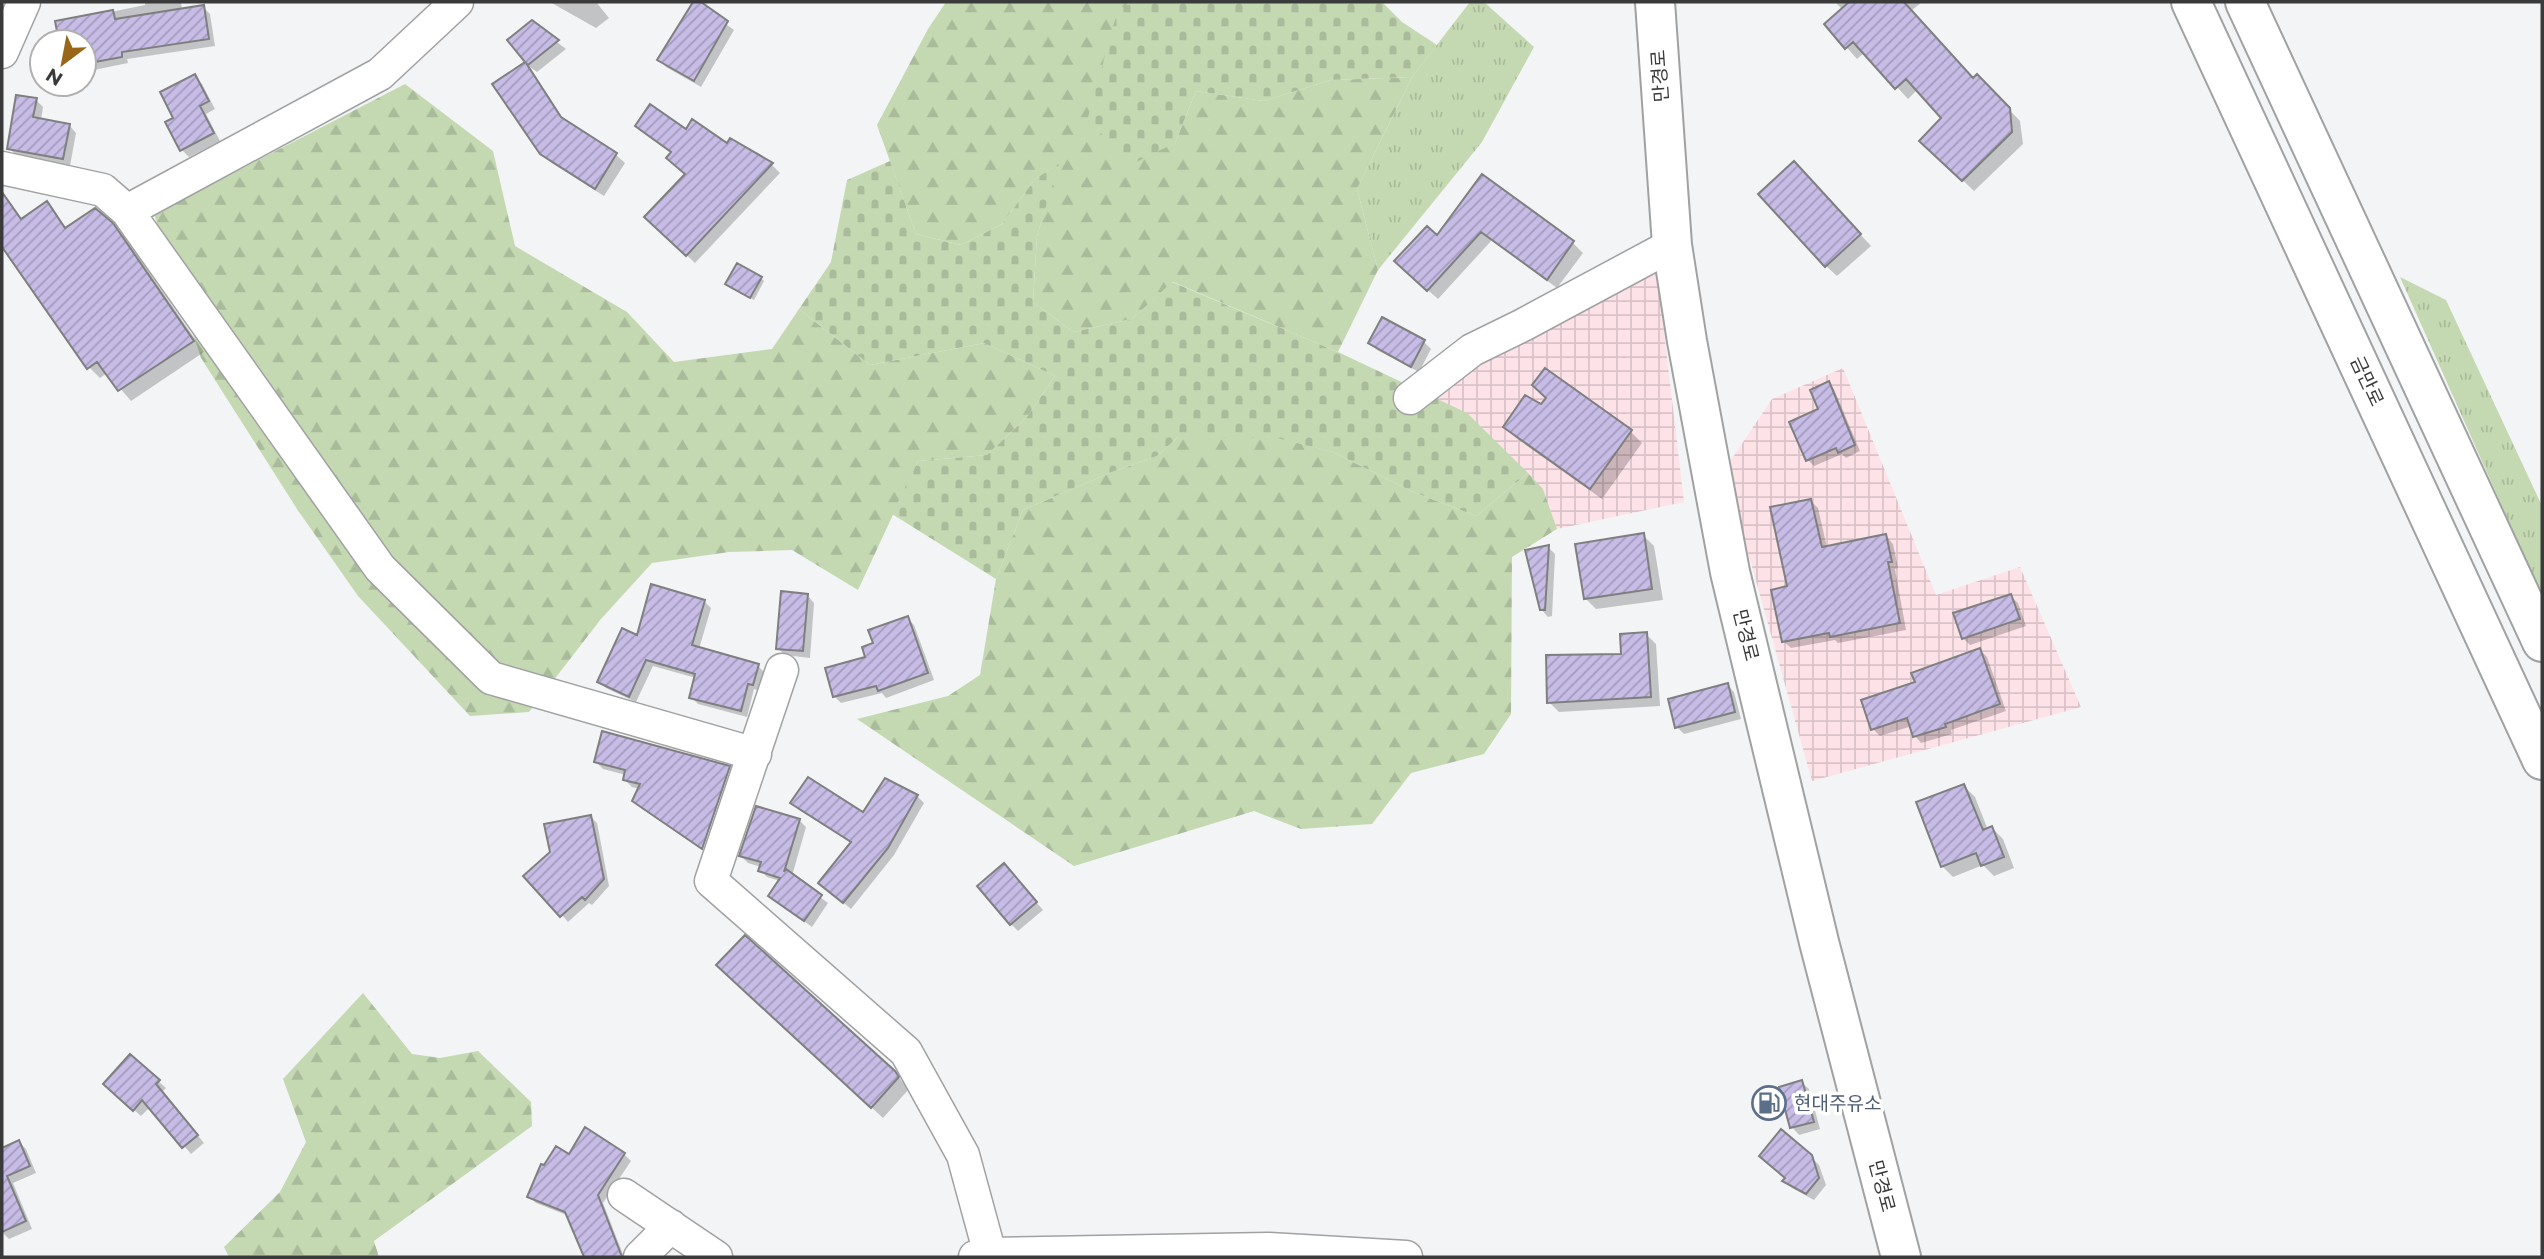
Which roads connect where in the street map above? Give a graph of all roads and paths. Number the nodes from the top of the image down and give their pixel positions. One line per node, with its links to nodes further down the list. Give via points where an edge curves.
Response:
1 (24, 2): 6 (street)
2 (457, 2): 8 (street, via 380,74)
3 (1655, 2): 9 (main road, 만경로)
4 (2191, 2): 14 (main road, 금만로)
5 (2245, 2): 11 (main road)
6 (2, 52)
7 (2, 168): 8 (street, via 103,190)
8 (127, 211): 13 (street, via 380,568 491,678)
9 (1672, 245): 10 (street, via 1472,350); 21 (main road, 만경로, via 1730,572)
10 (1410, 398)
11 (2542, 642)
12 (782, 670): 13 (street)
13 (755, 754): 17 (street, via 711,881 906,1052 963,1155)
14 (2542, 760)
15 (624, 1195): 16 (street)
16 (671, 1226): 18 (street); 19 (street)
17 (984, 1256): 20 (street, via 1268,1249)
18 (640, 1257)
19 (716, 1257)
20 (1406, 1257)
21 (1901, 1257)

